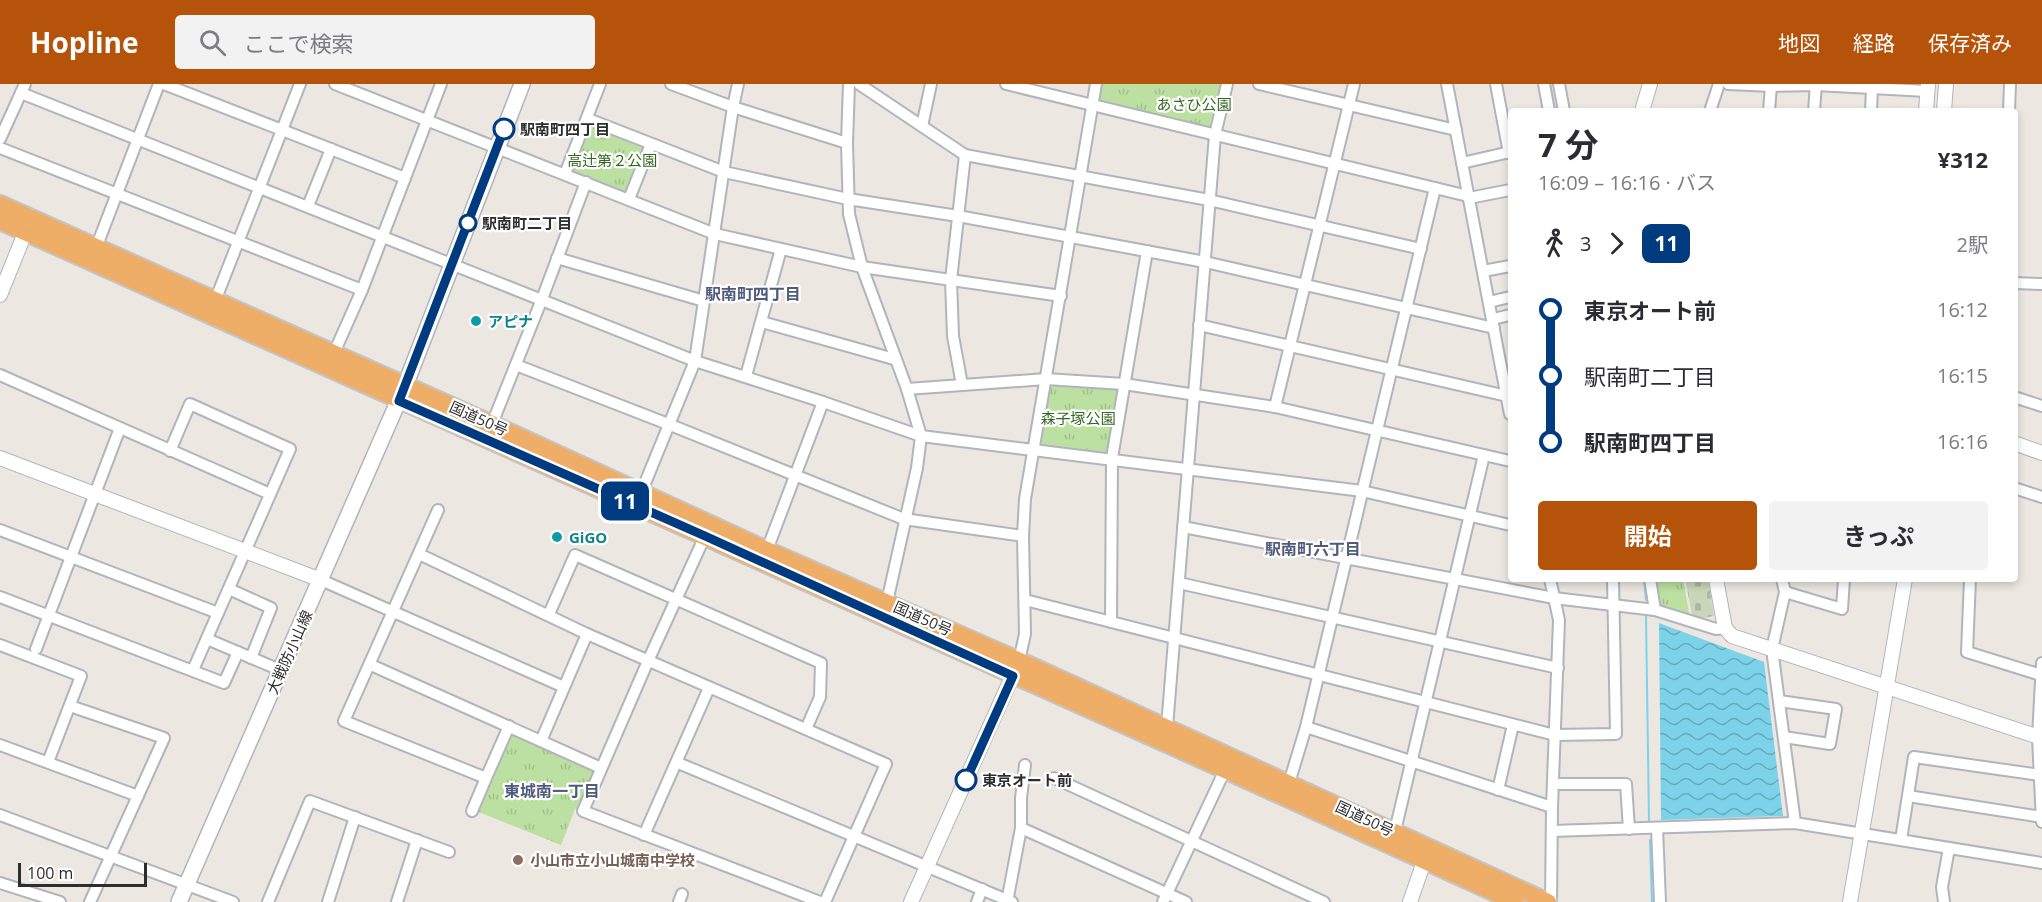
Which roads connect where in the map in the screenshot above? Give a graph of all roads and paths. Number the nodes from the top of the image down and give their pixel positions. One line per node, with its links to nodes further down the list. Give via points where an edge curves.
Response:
1 (159, 84): 57 (street)
2 (164, 84): 53 (street)
3 (300, 84): 53 (street)
4 (334, 84): 31 (street)
5 (441, 84): 51 (street)
6 (522, 84): 61 (main road, 大戦防小山線)
7 (600, 84): 50 (street)
8 (672, 84): 39 (street)
9 (738, 84): 39 (street)
10 (849, 84): 58 (street)
11 (858, 84): 52 (street)
12 (932, 84): 52 (street)
13 (1007, 84): 36 (street)
14 (1056, 84): 36 (street)
15 (1096, 84): 37 (street)
16 (1227, 84): 55 (street)
17 (1259, 84): 38 (street)
18 (1354, 84): 38 (street)
19 (1447, 84): 54 (street)
20 (1496, 84): 59 (street)
21 (1544, 84): 40 (street)
22 (1650, 84): 42 (street)
23 (1719, 84): 43 (street)
24 (1728, 84): 29 (street)
25 (1946, 84): 48 (street)
26 (2010, 84): 49 (street)
27 (1563, 85): 41 (street)
28 (1816, 85): 29 (street); 30 (street); 45 (street)
29 (1771, 86): 44 (street)
30 (1855, 86): 34 (street)
31 (353, 87): 51 (street)
32 (1891, 87): 34 (street); 35 (street)
33 (23, 88): 56 (street); 57 (street)
34 (1872, 88): 46 (street)
35 (1927, 88): 47 (street)
36 (1054, 96): 37 (street)
37 (1092, 105): 55 (street); 70 (street)
38 (1349, 105): 54 (street); 67 (street)
39 (733, 107): 58 (street); 68 (street)
40 (1548, 108)
41 (1564, 108)
42 (1643, 108)
43 (1711, 108)
44 (1769, 108)
45 (1815, 108)
46 (1870, 108)
47 (1926, 108)
48 (1944, 108)
49 (2009, 108)
50 (588, 119): 60 (street); 69 (street)
51 (427, 120): 61 (street); 71 (street)
52 (922, 126): 65 (street)
53 (282, 130): 63 (street); 73 (street)
54 (1456, 130): 66 (street)
55 (1215, 135): 67 (street); 80 (street)
56 (0, 139)
57 (137, 139): 73 (street); 76 (street)
58 (848, 143): 79 (street)
59 (1508, 143)
60 (651, 144): 68 (street); 78 (street)
61 (497, 147): 69 (street); 97 (main road, 大戦防小山線)
62 (0, 148): 76 (street)
63 (332, 149): 71 (street); 82 (street)
64 (1508, 153): 66 (street)
65 (965, 155): 70 (street); 83 (street)
66 (1462, 163): 77 (street)
67 (1334, 164): 74 (street); 86 (street)
68 (724, 172): 79 (street); 87 (street)
69 (565, 174): 72 (street)
70 (1081, 177): 80 (street); 89 (street)
71 (405, 178): 88 (street)
72 (586, 182): 78 (street); 95 (street)
73 (260, 187): 82 (street); 90 (street)
74 (1435, 188): 77 (street); 93 (street)
75 (1508, 190): 77 (street)
76 (117, 194): 90 (street); 91 (street)
77 (1468, 197): 100 (street)
78 (629, 199): 87 (street)
79 (848, 199): 83 (street); 99 (street)
80 (1209, 200): 86 (street); 96 (street)
81 (0, 204): 85 (highway, 国道50号)
82 (308, 206): 88 (street)
83 (958, 216): 89 (street); 101 (street)
84 (0, 221): 85 (highway, 国道50号)
85 (28, 225): 91 (highway, 国道50号); 106 (street); 130 (highway, 国道50号)
86 (1318, 225): 93 (street); 103 (street)
87 (715, 234): 92 (street); 111 (street)
88 (383, 236): 97 (street); 105 (street)
89 (1071, 236): 94 (street); 107 (street)
90 (239, 241): 105 (street); 110 (street)
91 (96, 248): 110 (highway, 国道50号)
92 (781, 249): 99 (street); 115 (street)
93 (1421, 249): 113 (street)
94 (1147, 251): 96 (street); 127 (street)
95 (557, 258): 109 (street); 111 (street)
96 (1205, 262): 103 (street); 117 (street)
97 (453, 263): 109 (street); 130 (main road, 大戦防小山線)
98 (1508, 266): 100 (street)
99 (862, 267): 101 (street); 120 (street)
100 (1483, 271): 112 (street)
101 (951, 280): 107 (street); 128 (street, via 953,336)
102 (2018, 283): 104 (street)
103 (1305, 284): 113 (street); 118 (street)
104 (2042, 284)
105 (362, 290): 119 (street)
106 (0, 295)
107 (1061, 296): 126 (street)
108 (1508, 297): 112 (street)
109 (542, 299): 121 (street); 122 (street)
110 (215, 301): 119 (highway, 国道50号)
111 (704, 301): 121 (street)
112 (1489, 302): 116 (street)
113 (1406, 307): 116 (street); 123 (street)
114 (1508, 316): 116 (street)
115 (762, 322): 120 (street); 125 (street)
116 (1493, 323): 132 (street)
117 (1199, 325): 118 (street); 131 (street)
118 (1290, 346): 123 (street); 137 (street)
119 (334, 353): 130 (highway, 国道50号)
120 (894, 358): 129 (street)
121 (695, 361): 125 (street); 139 (street)
122 (516, 365): 138 (street); 139 (street)
123 (1391, 370): 132 (street); 141 (street)
124 (0, 375): 140 (street)
125 (746, 376): 134 (street)
126 (1046, 380): 127 (street); 128 (street); 144 (street)
127 (1124, 384): 131 (street); 149 (street)
128 (962, 385): 129 (street)
129 (907, 389): 142 (street)
130 (402, 393): 138 (highway, 国道50号); 165 (highway, 国道50号); 173 (main road, 大戦防小山線)
131 (1194, 394): 137 (street); 151 (street)
132 (1507, 396): 135 (street)
133 (2018, 398): 136 (street)
134 (823, 402): 142 (street); 152 (street)
135 (1508, 402)
136 (2042, 406)
137 (1275, 407): 141 (street)
138 (492, 424): 156 (highway, 国道50号)
139 (668, 424): 152 (street); 156 (street)
140 (120, 428): 145 (street); 155 (street)
141 (1377, 430): 147 (street); 154 (street)
142 (921, 436): 144 (street); 161 (street)
143 (2018, 444): 146 (street)
144 (1033, 448): 149 (street); 166 (street)
145 (170, 451): 157 (street); 157 (street, via 189,404 290,449)
146 (2042, 453)
147 (1484, 455): 150 (street); 160 (street)
148 (0, 458): 155 (street)
149 (1112, 458): 151 (street); 197 (street)
150 (1508, 461)
151 (1188, 469): 154 (street); 163 (street)
152 (794, 475): 161 (street); 167 (street)
153 (2018, 489): 158 (street)
154 (1362, 491): 160 (street); 171 (street)
155 (94, 493): 168 (street); 170 (street)
156 (641, 493): 167 (highway, 国道50号)
157 (270, 494): 168 (street)
158 (2042, 497)
159 (438, 510): 169 (street)
160 (1470, 515): 162 (street); 172 (street)
161 (904, 519): 166 (street); 189 (street)
162 (1508, 524)
163 (1183, 527): 171 (street); 182 (street)
164 (0, 530): 170 (street)
165 (705, 536): 187 (street); 211 (highway, 国道50号)
166 (1023, 536): 188 (street)
167 (767, 550): 189 (highway, 国道50号)
168 (246, 551): 173 (street); 183 (street)
169 (418, 554): 191 (street); 194 (street)
170 (71, 556): 193 (street); 195 (street)
171 (1345, 558): 172 (street); 196 (street)
172 (1455, 579): 186 (street); 202 (street)
173 (321, 580): 191 (street); 214 (main road, 大戦防小山線)
174 (1551, 582): 186 (street)
175 (1613, 582): 190 (street)
176 (1650, 582): 192 (street)
177 (1717, 582): 198 (street)
178 (1783, 582): 184 (street)
179 (1845, 582): 184 (street, via 1842,609)
180 (1905, 582): 219 (street)
181 (1970, 582): 216 (street, via 1967,652)
182 (1179, 583): 196 (street); 201 (street)
183 (229, 589): 193 (street); 207 (street, via 271,608)
184 (1785, 592): 204 (street)
185 (0, 597): 195 (street)
186 (1554, 598): 190 (street); 212 (street, via 1559,620)
187 (677, 599): 194 (street, via 575,555); 208 (street); 227 (street, via 821,663 820,697)
188 (1025, 600): 197 (street); 211 (street, via 1025,634)
189 (887, 602): 211 (highway, 国道50号)
190 (1615, 605): 192 (street); 228 (street, via 1616,734)
191 (393, 610): 210 (street); 217 (street)
192 (1655, 610): 198 (street, via 1716,629)
193 (218, 613): 200 (street)
194 (549, 614): 199 (street)
195 (49, 615): 205 (street); 213 (street)
196 (1331, 616): 202 (street); 215 (street)
197 (1111, 622): 201 (street)
198 (1725, 628): 204 (street, via 1732,636)
199 (587, 634): 208 (street); 217 (street)
200 (207, 639): 206 (street); 213 (street)
201 (1174, 640): 215 (street); 226 (street)
202 (1439, 642): 212 (street); 221 (street)
203 (0, 645): 222 (street, via 81,676)
204 (1772, 649): 219 (street); 220 (street)
205 (36, 650)
206 (238, 652): 207 (street); 213 (street, via 224,683)
207 (251, 658): 214 (street)
208 (648, 661): 218 (street); 237 (street)
209 (2042, 663): 216 (street)
210 (371, 664): 224 (street); 240 (street, via 344,722)
211 (1016, 668): 226 (highway, 国道50号); 238 (highway, 国道50号); 270 (street)
212 (1557, 668): 228 (street)
213 (194, 670)
214 (280, 670): 272 (main road, 大戦防小山線)
215 (1318, 675): 221 (street); 225 (street)
216 (2041, 675): 230 (street)
217 (564, 687): 231 (street)
218 (709, 688): 227 (street); 235 (street)
219 (1887, 688): 230 (street); 259 (street)
220 (1779, 701): 229 (street); 229 (street, via 1836,709 1830,744)
221 (1424, 703): 223 (street); 234 (street)
222 (70, 706): 233 (street); 245 (street, via 164,738)
223 (1513, 725): 228 (street); 244 (street)
224 (509, 726): 231 (street); 240 (street)
225 (1306, 727): 234 (street); 242 (street)
226 (1167, 728): 242 (highway, 国道50号)
227 (806, 729): 261 (street, via 886,764)
228 (1555, 735): 243 (street)
229 (1784, 737): 253 (street)
230 (2040, 738): 239 (street)
231 (541, 741): 237 (street)
232 (0, 745): 233 (street)
233 (48, 762): 245 (street)
234 (1410, 762): 244 (street); 257 (street)
235 (678, 763): 260 (street); 261 (street)
236 (1025, 765): 254 (street)
237 (601, 768): 260 (street, via 583,811)
238 (1225, 770): 264 (street); 267 (highway, 国道50号)
239 (2040, 775): 246 (street, via 1914,757); 250 (street)
240 (486, 778): 248 (street)
241 (1054, 778): 264 (street)
242 (1289, 783): 257 (highway, 国道50号)
243 (1553, 784): 247 (street); 256 (street, via 1626,784)
244 (1498, 790): 247 (street)
245 (138, 796): 268 (street)
246 (1908, 796): 250 (street); 263 (street)
247 (1552, 807): 258 (street)
248 (472, 811)
249 (0, 815): 268 (street)
250 (2042, 817): 252 (street)
251 (355, 818): 262 (street); 280 (street, via 310,801); 281 (street)
252 (2042, 822)
253 (1795, 823): 255 (street); 259 (street)
254 (1021, 828): 274 (street); 275 (street)
255 (1657, 828): 256 (street); 292 (street)
256 (1629, 829): 258 (street)
257 (1395, 831): 267 (highway, 国道50号)
258 (1552, 831): 291 (street)
259 (1862, 834): 263 (street); 293 (street)
260 (644, 835): 283 (street)
261 (855, 836): 270 (street); 284 (street)
262 (417, 840): 266 (street); 282 (street)
263 (1901, 840): 265 (street)
264 (1192, 841): 274 (street); 288 (street)
265 (1949, 848): 269 (street); 294 (street, via 1942,887)
266 (449, 852)
267 (1427, 854): 289 (street); 290 (highway, 国道50号); 291 (highway, 国道50号)
268 (111, 856): 272 (street); 277 (street)
269 (2042, 863)
270 (927, 866): 273 (street); 285 (street)
271 (0, 883): 276 (street)
272 (186, 885): 278 (main road, 大戦防小山線); 279 (street)
273 (982, 890): 275 (street); 286 (street)
274 (1165, 898): 287 (street)
275 (1009, 901)
276 (60, 902)
277 (90, 902)
278 (179, 902)
279 (233, 902)
280 (268, 902)
281 (328, 902)
282 (396, 902)
283 (820, 902)
284 (825, 902)
285 (911, 902)
286 (977, 902)
287 (1186, 902)
288 (1324, 902)
289 (1410, 902)
290 (1515, 902)
291 (1550, 902)
292 (1660, 902)
293 (1851, 902)
294 (1944, 902)

